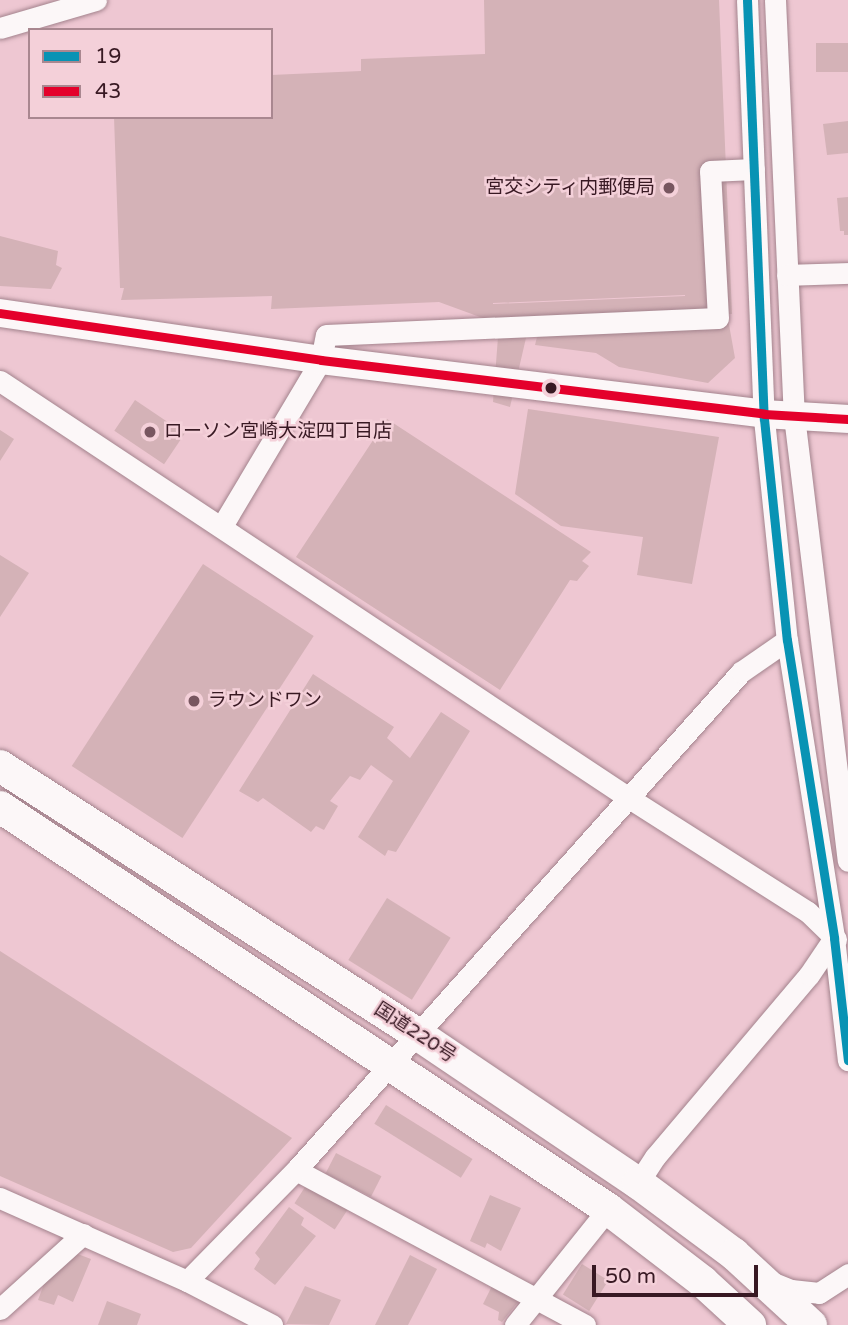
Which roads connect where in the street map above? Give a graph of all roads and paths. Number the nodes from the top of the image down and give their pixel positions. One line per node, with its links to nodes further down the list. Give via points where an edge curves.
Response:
1 (96, 0): 4 (street)
2 (747, 0): 5 (street)
3 (775, 0): 7 (street)
4 (0, 28)
5 (754, 169): 9 (street, via 710,171 718,317 326,335); 11 (street)
6 (848, 273): 7 (street)
7 (787, 275): 12 (street)
8 (0, 313): 9 (main road)
9 (321, 360): 11 (main road); 14 (street)
10 (0, 381): 14 (street)
11 (764, 414): 12 (main road); 15 (street)
12 (794, 416): 13 (main road); 19 (street)
13 (848, 419)
14 (222, 526): 17 (street)
15 (787, 640): 17 (street, via 741,673); 21 (street)
16 (0, 766): 22 (highway, 国道220号)
17 (629, 798): 21 (street, via 808,912); 22 (street)
18 (0, 807): 24 (highway, 国道220号)
19 (846, 829): 20 (street)
20 (848, 861)
21 (841, 941): 23 (street); 26 (street, via 654,1157)
22 (418, 1034): 24 (street); 26 (highway, 国道220号)
23 (848, 1060)
24 (391, 1064): 25 (street); 28 (highway, 国道220号)
25 (296, 1170): 32 (street); 33 (street)
26 (638, 1183): 31 (highway, 国道220号)
27 (0, 1198): 29 (street)
28 (608, 1209): 33 (street); 38 (highway, 国道220号, via 703,1282)
29 (83, 1234): 32 (street); 34 (street)
30 (848, 1274): 31 (street, via 819,1293 791,1290)
31 (760, 1278): 39 (highway, 国道220号)
32 (187, 1281): 35 (street)
33 (536, 1298): 36 (street); 37 (street)
34 (0, 1309)
35 (272, 1325)
36 (515, 1325)
37 (585, 1325)
38 (750, 1325)
39 (811, 1325)

